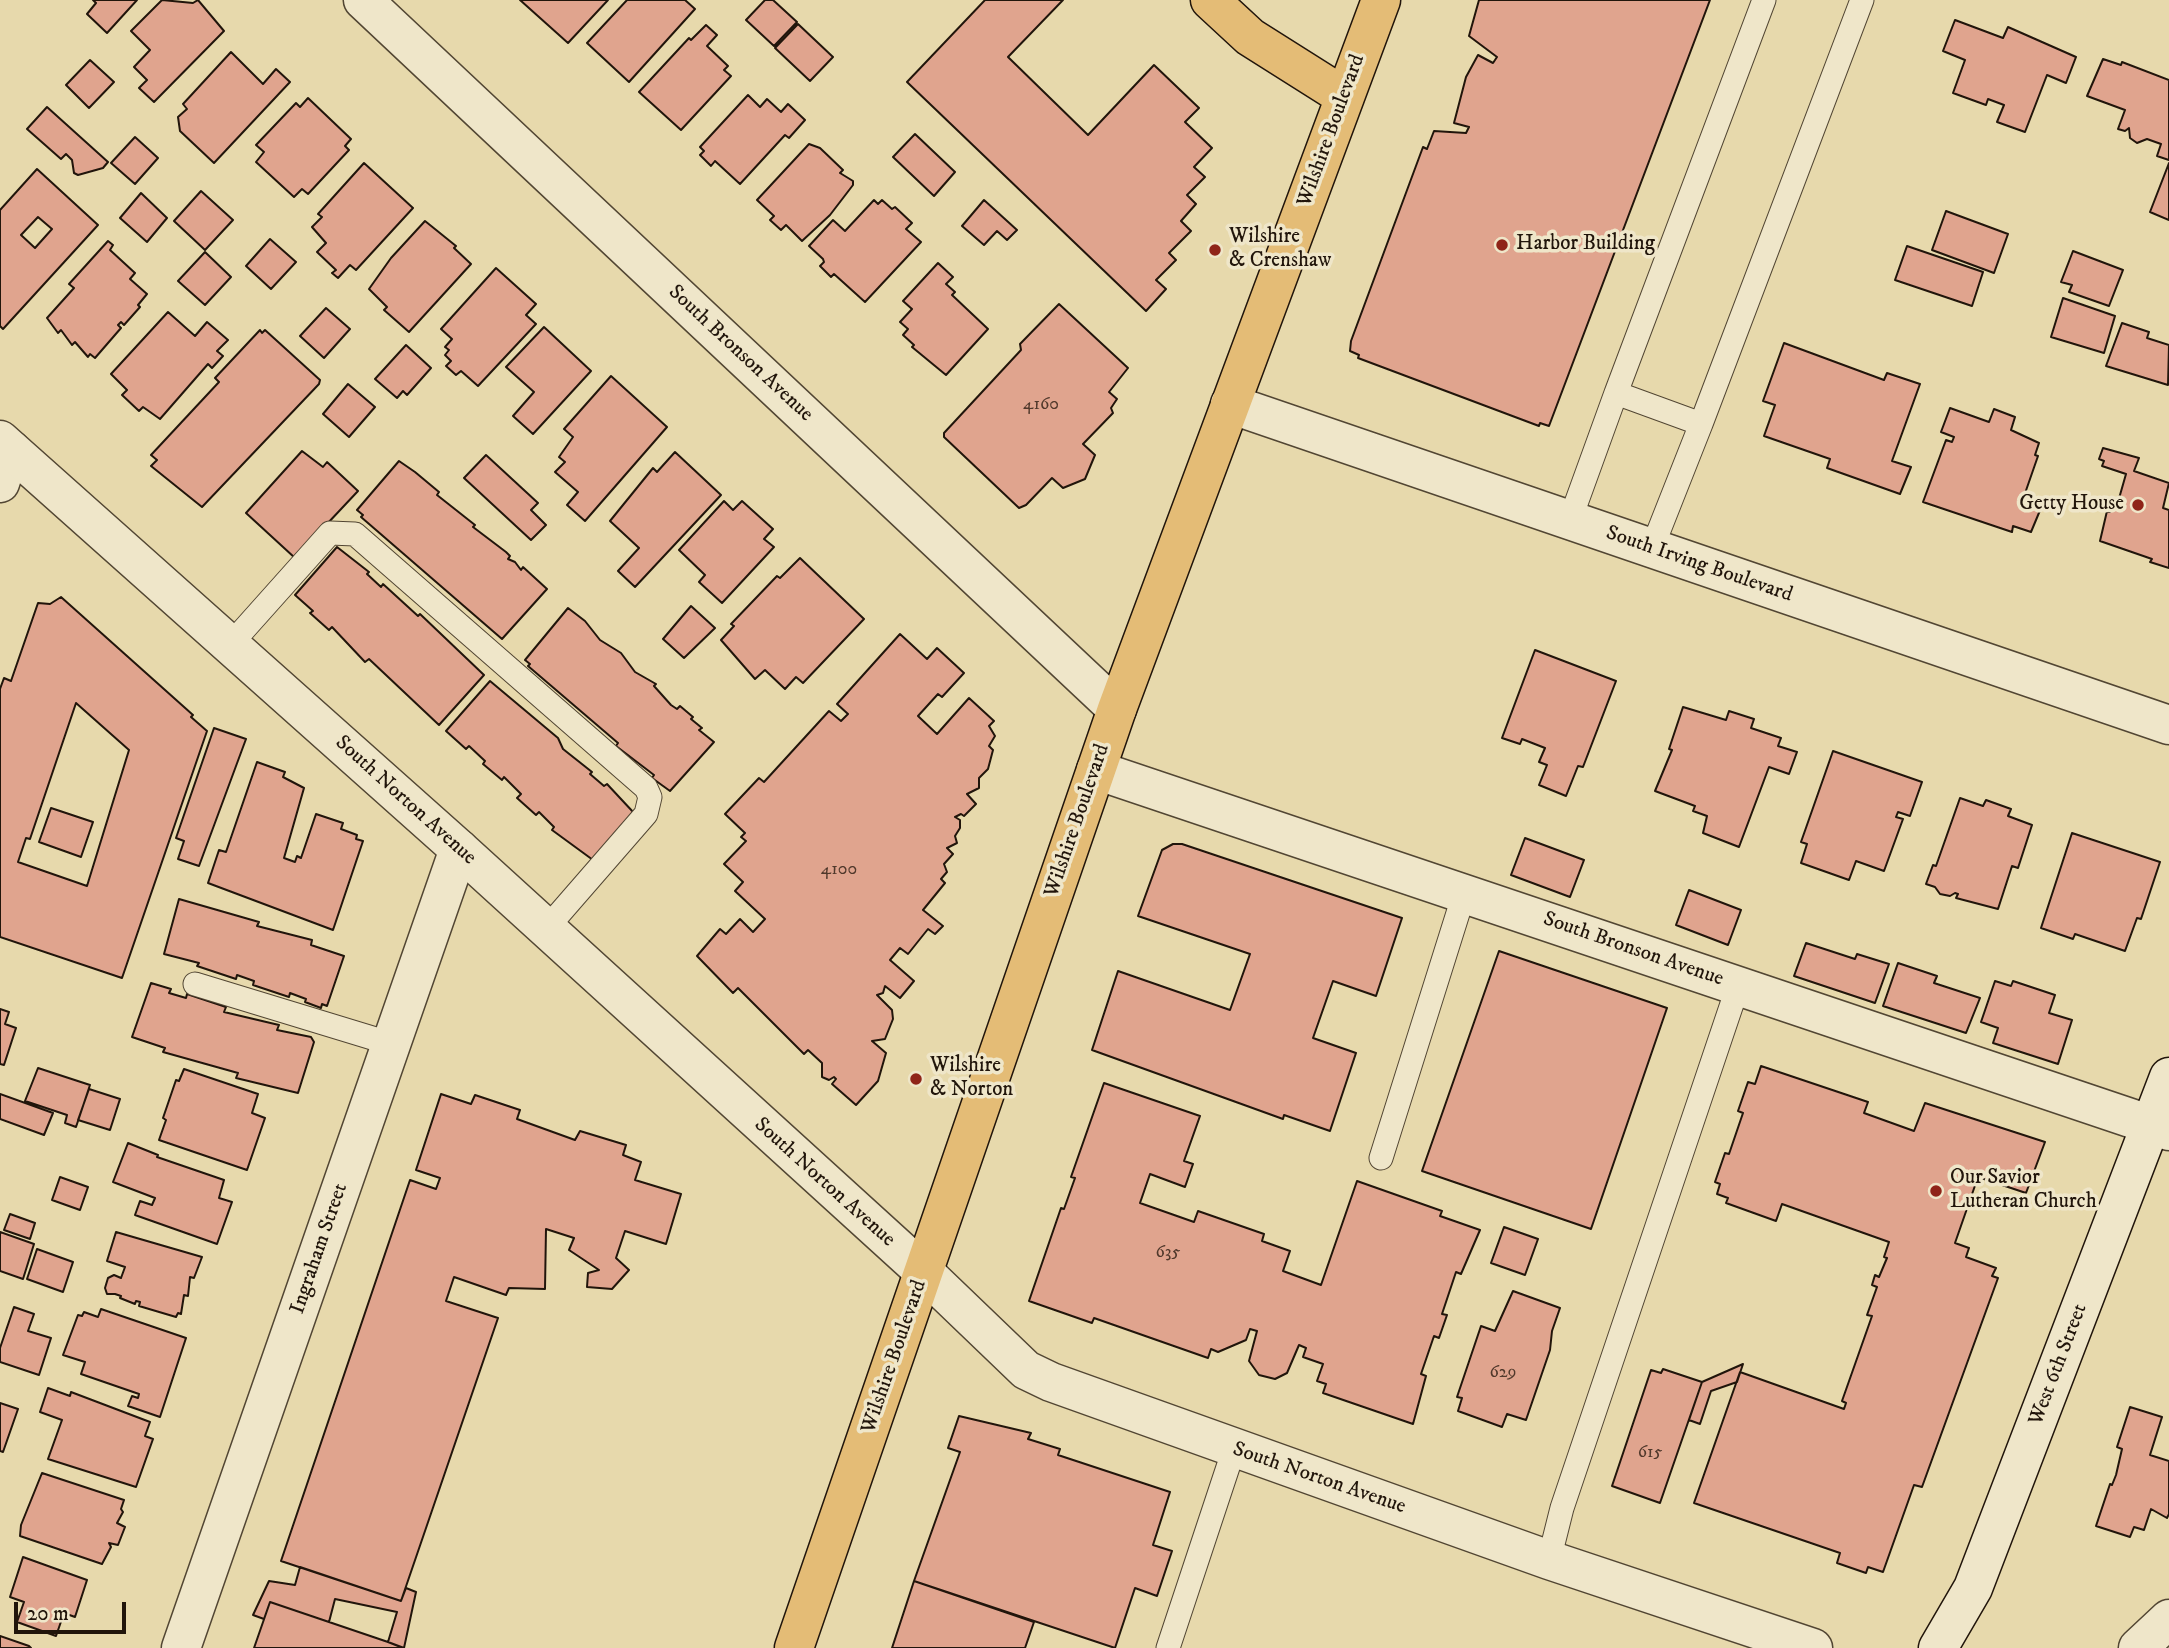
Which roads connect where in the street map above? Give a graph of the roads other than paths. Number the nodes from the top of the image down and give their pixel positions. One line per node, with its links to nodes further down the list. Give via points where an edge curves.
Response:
1 (363, 0): 14 (street, South Bronson Avenue)
2 (1210, 0): 6 (main road, via 1250,37)
3 (1381, 0): 6 (main road, Wilshire Boulevard)
4 (1764, 0): 7 (lane)
5 (1863, 0): 9 (lane)
6 (1345, 97): 8 (main road, Wilshire Boulevard)
7 (1616, 393): 9 (lane); 11 (lane)
8 (1230, 404): 11 (street, South Irving Boulevard); 14 (main road, Wilshire Boulevard)
9 (1701, 424): 12 (lane)
10 (4, 457): 13 (street, South Norton Avenue)
11 (1570, 520): 12 (street, South Irving Boulevard)
12 (1652, 548): 15 (street, South Irving Boulevard)
13 (230, 645): 17 (street, South Norton Avenue); 19 (lane, via 330,533 355,534 646,788 650,797 646,814)
14 (1117, 709): 16 (main road, Wilshire Boulevard)
15 (2169, 725)
16 (1096, 769): 18 (street, South Bronson Avenue); 26 (main road, Wilshire Boulevard)
17 (459, 849): 19 (street, South Norton Avenue); 22 (street, Ingraham Street)
18 (1464, 894): 21 (street, South Bronson Avenue); 25 (lane)
19 (546, 929): 26 (street, South Norton Avenue)
20 (195, 984): 22 (lane)
21 (1738, 986): 24 (street, South Bronson Avenue); 28 (lane, via 1562,1508)
22 (392, 1044): 30 (street, Ingraham Street)
23 (2169, 1077): 24 (street, West 6th Street)
24 (2160, 1128): 34 (street, West 6th Street, via 1973,1588)
25 (1381, 1158)
26 (925, 1273): 27 (street, South Norton Avenue, via 1026,1370); 31 (main road, Wilshire Boulevard)
27 (1234, 1449): 28 (street, South Norton Avenue); 32 (lane)
28 (1549, 1560): 33 (street, South Norton Avenue)
29 (2169, 1619): 35 (street)
30 (181, 1648)
31 (794, 1648)
32 (1168, 1648)
33 (1813, 1648)
34 (1938, 1648)
35 (2138, 1648)

